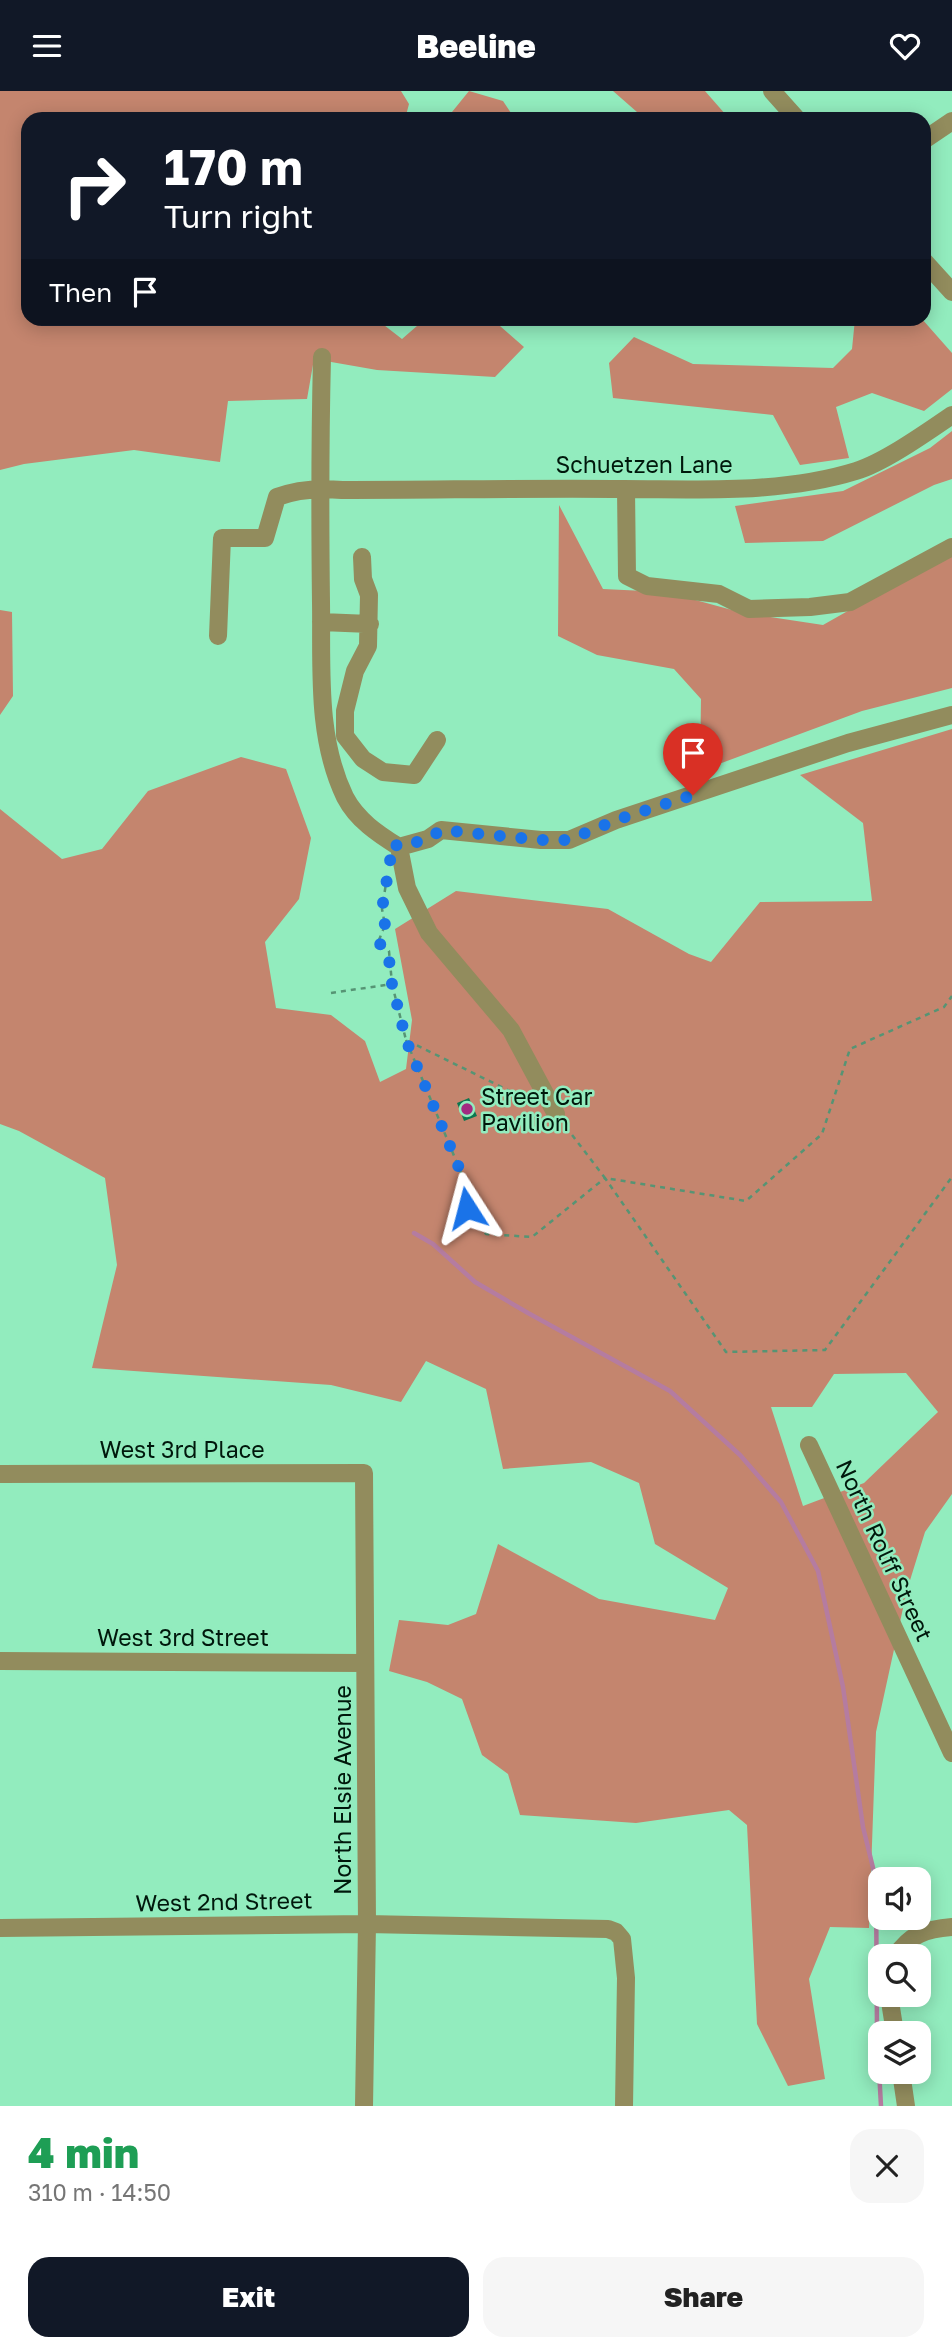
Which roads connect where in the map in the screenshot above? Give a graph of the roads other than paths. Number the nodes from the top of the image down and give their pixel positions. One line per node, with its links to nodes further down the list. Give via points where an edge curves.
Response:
1 (772, 91): 2 (street)
2 (791, 112)
3 (952, 121): 4 (street)
4 (931, 135)
5 (931, 269): 6 (street)
6 (952, 292)
7 (322, 357): 9 (street)
8 (952, 415): 10 (street, Schuetzen Lane, via 860,470 826,479 766,487)
9 (319, 488): 10 (street, Schuetzen Lane); 13 (street); 15 (street, Schuetzen Lane, via 277,497 265,538 222,538)
10 (626, 489): 11 (street, via 627,576 647,586 719,594 748,609 850,603)
11 (952, 547)
12 (362, 557): 14 (street)
13 (321, 622): 14 (street); 18 (street, via 322,703 329,755 346,799 368,827)
14 (370, 624): 17 (street, via 368,646 355,671 345,711 345,736 363,759 383,772 414,775)
15 (218, 636)
16 (952, 715): 18 (street, via 848,743 569,840 441,830)
17 (436, 740)
18 (399, 847): 19 (street, via 407,888 429,933 511,1030)
19 (556, 1114)
20 (808, 1444): 25 (street, North Rolff Street)
21 (364, 1473): 22 (street, West 3rd Place); 24 (street, North Elsie Avenue)
22 (0, 1474)
23 (0, 1661): 24 (street, West 3rd Street)
24 (365, 1663): 26 (street, North Elsie Avenue)
25 (952, 1753)
26 (367, 1924): 28 (street, West 2nd Street); 31 (street, North Elsie Avenue); 32 (street, West 2nd Street, via 616,1932 622,1939 626,1978)
27 (952, 1927): 29 (street, via 935,1928)
28 (0, 1928)
29 (904, 1944)
30 (903, 2084): 33 (street)
31 (364, 2106)
32 (624, 2106)
33 (906, 2106)

